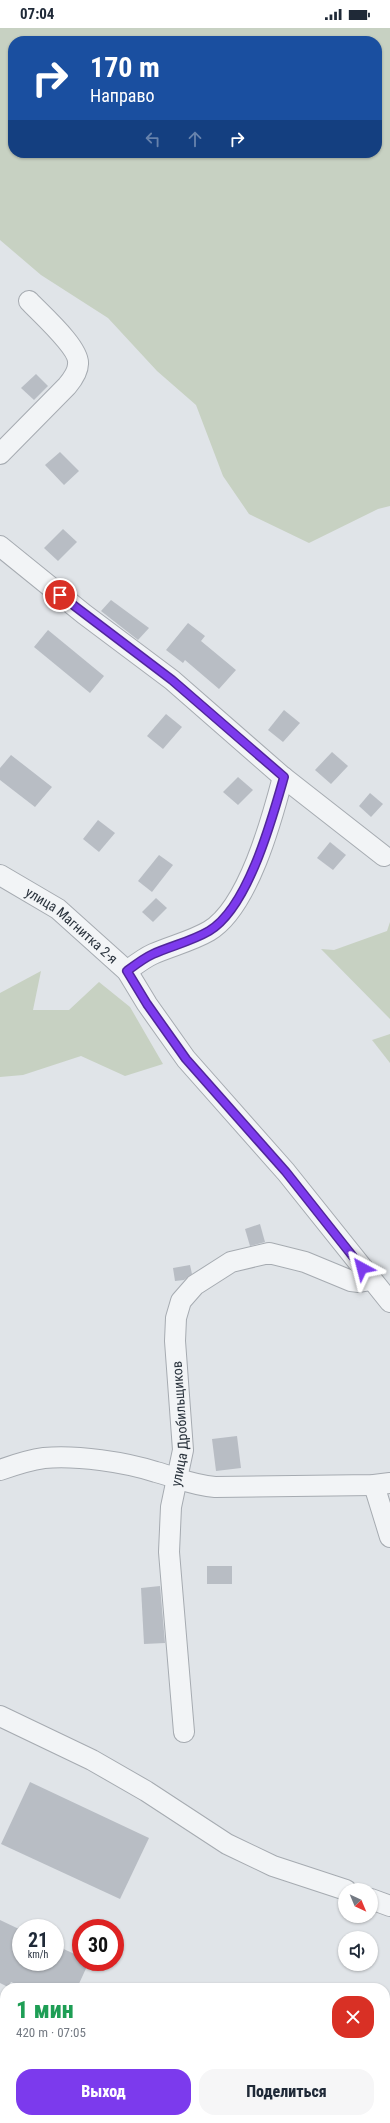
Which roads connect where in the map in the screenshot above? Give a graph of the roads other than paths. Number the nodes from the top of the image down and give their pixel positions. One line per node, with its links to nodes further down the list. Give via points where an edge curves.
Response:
1 (29, 301): 2 (street, via 75,350 79,363 74,377 67,386)
2 (0, 454)
3 (0, 546): 4 (street, via 84,614 172,680)
4 (284, 777): 5 (street); 7 (street, via 272,821 252,870 239,899 226,917 209,931 151,955)
5 (384, 856)
6 (0, 875): 7 (street, улица Магнитка 2-я, via 58,909)
7 (127, 971): 8 (street, улица Магнитка 2-я, via 186,1059 286,1172)
8 (371, 1280): 9 (street, улица Магнитка 2-я); 11 (street, улица Дробильщиков, via 350,1281 305,1262 269,1253 231,1262 195,1285 181,1301 176,1318 175,1341 183,1450)
9 (390, 1302)
10 (0, 1470): 11 (street, via 43,1458 63,1457 126,1464)
11 (177, 1479): 12 (street, via 194,1485 215,1487); 15 (street, улица Дробильщиков, via 171,1507 168,1552)
12 (382, 1484): 13 (street)
13 (390, 1537)
14 (0, 1716): 16 (street, via 92,1760 146,1791 227,1844 274,1866)
15 (184, 1732)
16 (338, 1887)
17 (378, 1902): 18 (street)
18 (390, 1906)

